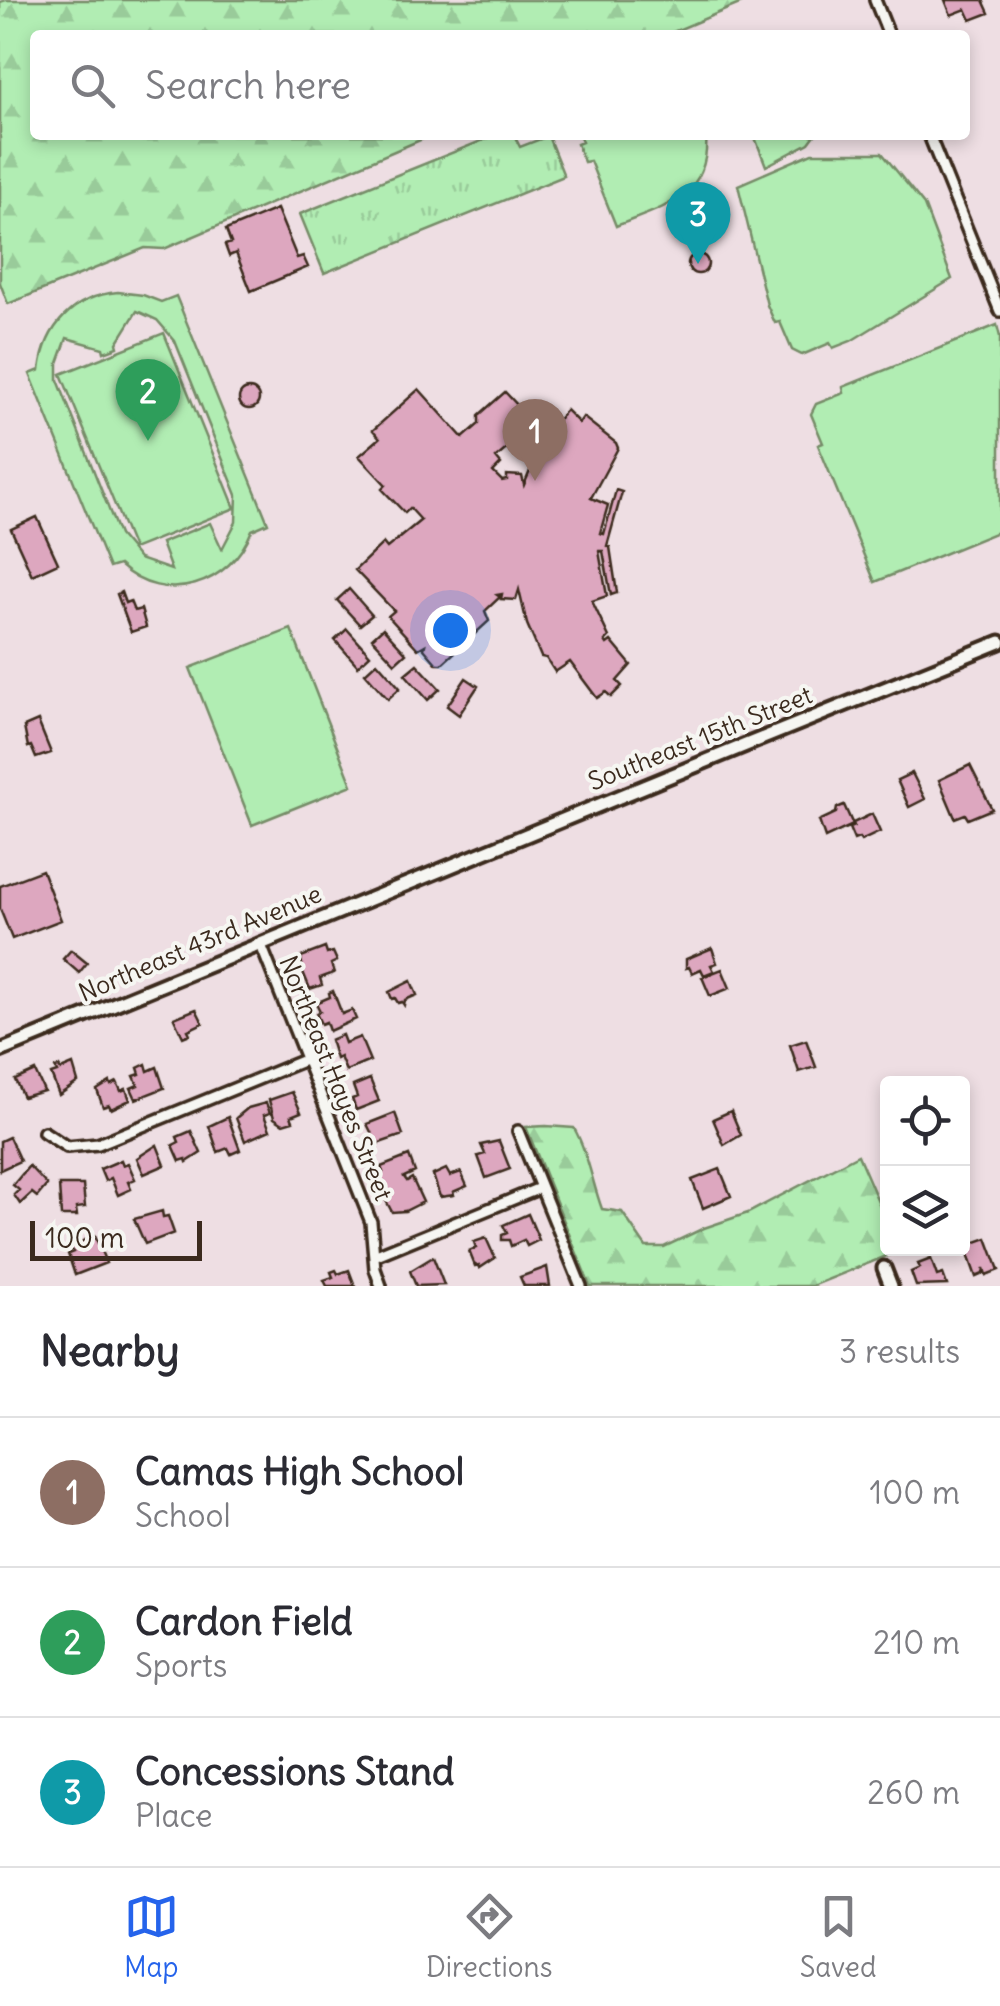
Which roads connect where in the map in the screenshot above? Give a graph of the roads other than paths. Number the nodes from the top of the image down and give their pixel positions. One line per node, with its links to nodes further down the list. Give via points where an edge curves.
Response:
1 (875, 0): 2 (street)
2 (887, 30)
3 (932, 140): 4 (street)
4 (1000, 311)
5 (1000, 642): 6 (street, Southeast 15th Street)
6 (417, 876): 7 (street, Northeast 43rd Avenue)
7 (261, 945): 8 (street, Northeast 43rd Avenue); 9 (street, Northeast Hayes Street)
8 (0, 1052)
9 (306, 1059): 10 (street, via 98,1144 66,1146); 13 (street, Northeast Hayes Street, via 371,1222)
10 (44, 1132)
11 (518, 1132): 12 (street)
12 (540, 1188): 13 (street); 16 (street)
13 (374, 1256): 15 (street, Northeast Hayes Street)
14 (884, 1268): 17 (street)
15 (381, 1286)
16 (581, 1286)
17 (891, 1286)

